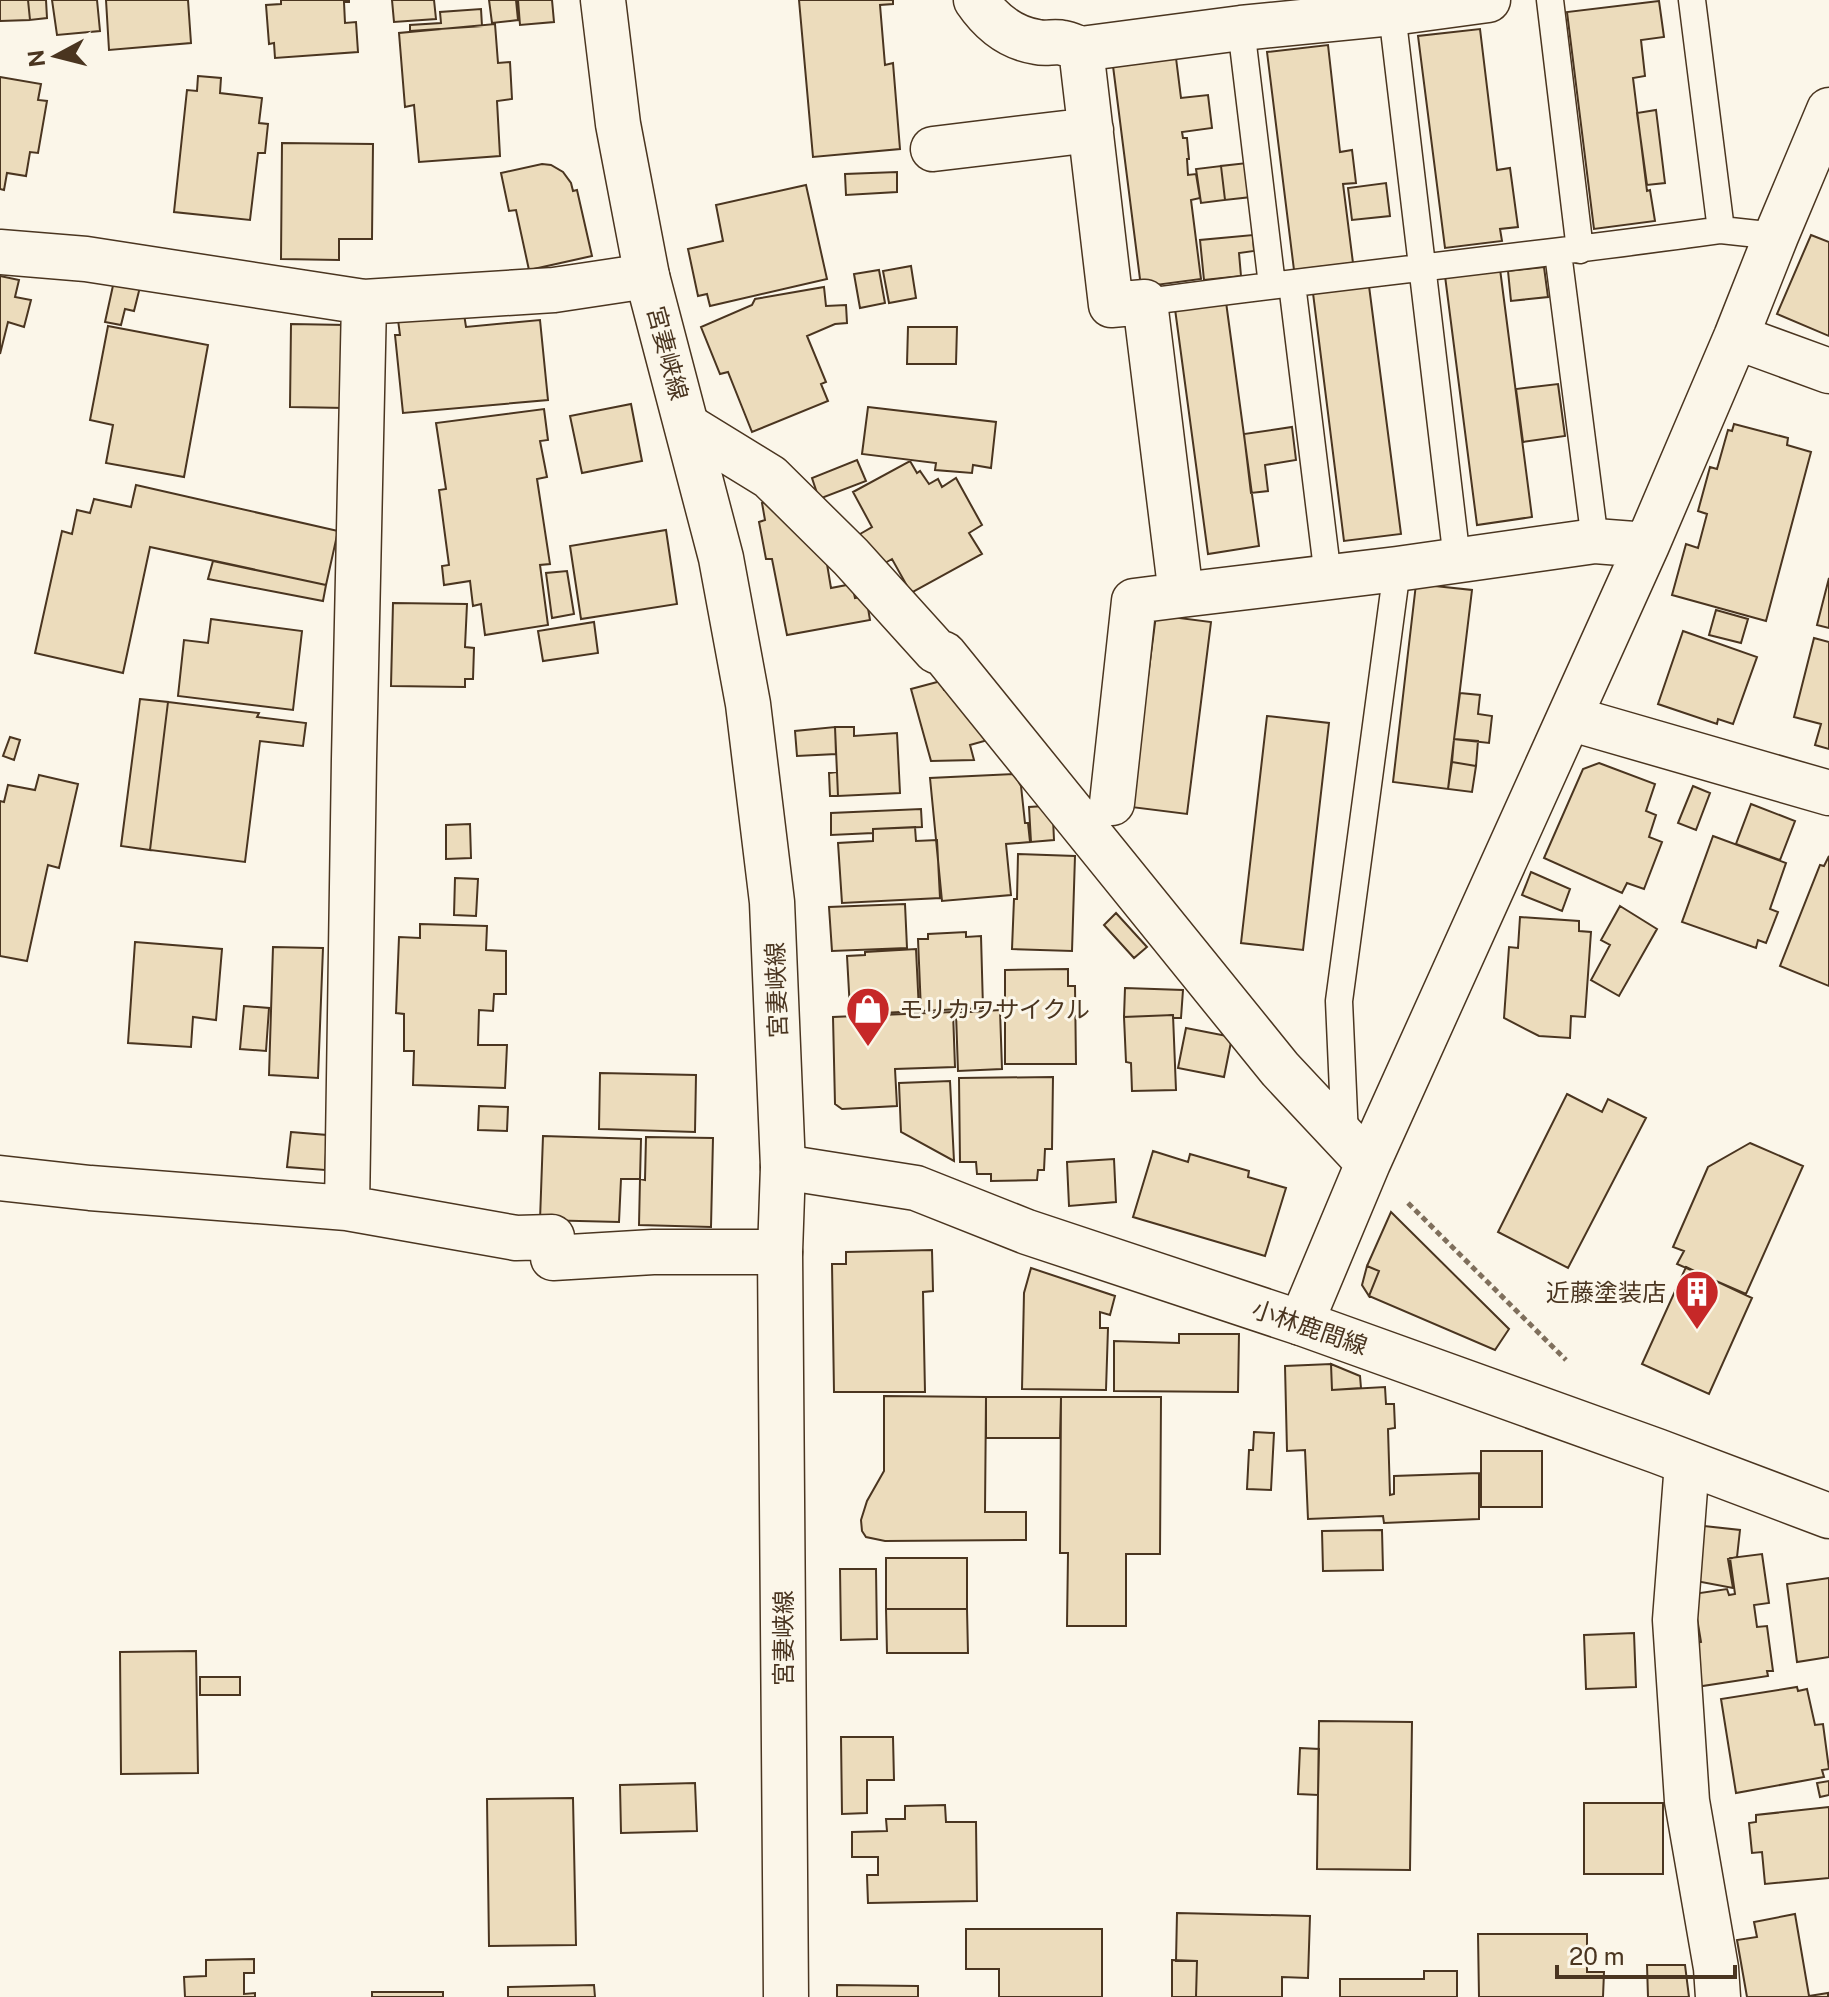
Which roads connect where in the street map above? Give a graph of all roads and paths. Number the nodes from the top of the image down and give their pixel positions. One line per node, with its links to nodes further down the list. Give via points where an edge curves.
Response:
1 (603, 0): 18 (street, 宮妻峡線, via 618,124)
2 (976, 0): 9 (street, via 1006,31)
3 (1488, 0): 7 (street)
4 (1550, 0): 15 (lane)
5 (1692, 0): 13 (lane)
6 (1296, 11): 7 (street); 8 (street)
7 (1392, 13): 17 (lane)
8 (1241, 28): 9 (street); 19 (lane)
9 (1081, 49): 11 (street)
10 (1829, 110): 14 (street)
11 (1091, 130): 12 (street); 21 (street, via 1111,305)
12 (933, 149)
13 (1721, 230): 14 (lane); 15 (lane)
14 (1776, 236): 22 (street)
15 (1569, 251): 17 (lane); 25 (lane)
16 (0, 252): 20 (street, via 86,259)
17 (1421, 268): 19 (lane); 27 (lane)
18 (647, 276): 20 (street, via 554,290); 24 (street, 宮妻峡線)
19 (1282, 284): 21 (lane); 29 (lane)
20 (364, 302): 37 (street)
21 (1145, 302): 30 (street)
22 (1736, 337): 23 (street); 26 (street)
23 (1829, 371)
24 (687, 426): 34 (street, via 770,477 944,654 1280,1069); 35 (street, 宮妻峡線, via 721,558 748,704 772,902)
25 (1595, 541): 26 (street); 27 (street)
26 (1647, 545): 31 (street)
27 (1457, 560): 28 (street)
28 (1397, 569): 29 (street); 34 (lane, via 1339,1001)
29 (1328, 577): 30 (street)
30 (1181, 595): 33 (street, via 1134,601)
31 (1569, 718): 32 (street); 34 (street)
32 (1829, 793)
33 (1112, 803)
34 (1356, 1151): 39 (street); 40 (path)
35 (783, 1167): 38 (street, 宮妻峡線); 39 (street, 小林鹿間線, via 916,1188 1027,1232)
36 (0, 1178): 37 (street)
37 (347, 1208): 38 (street, via 516,1238 552,1237 553,1258)
38 (780, 1252): 43 (street, 宮妻峡線)
39 (1301, 1323): 41 (street, 小林鹿間線)
40 (1568, 1362)
41 (1687, 1463): 42 (street, 小林鹿間線); 44 (street, via 1675,1620 1687,1801)
42 (1829, 1516)
43 (786, 1997)
44 (1718, 1997)

